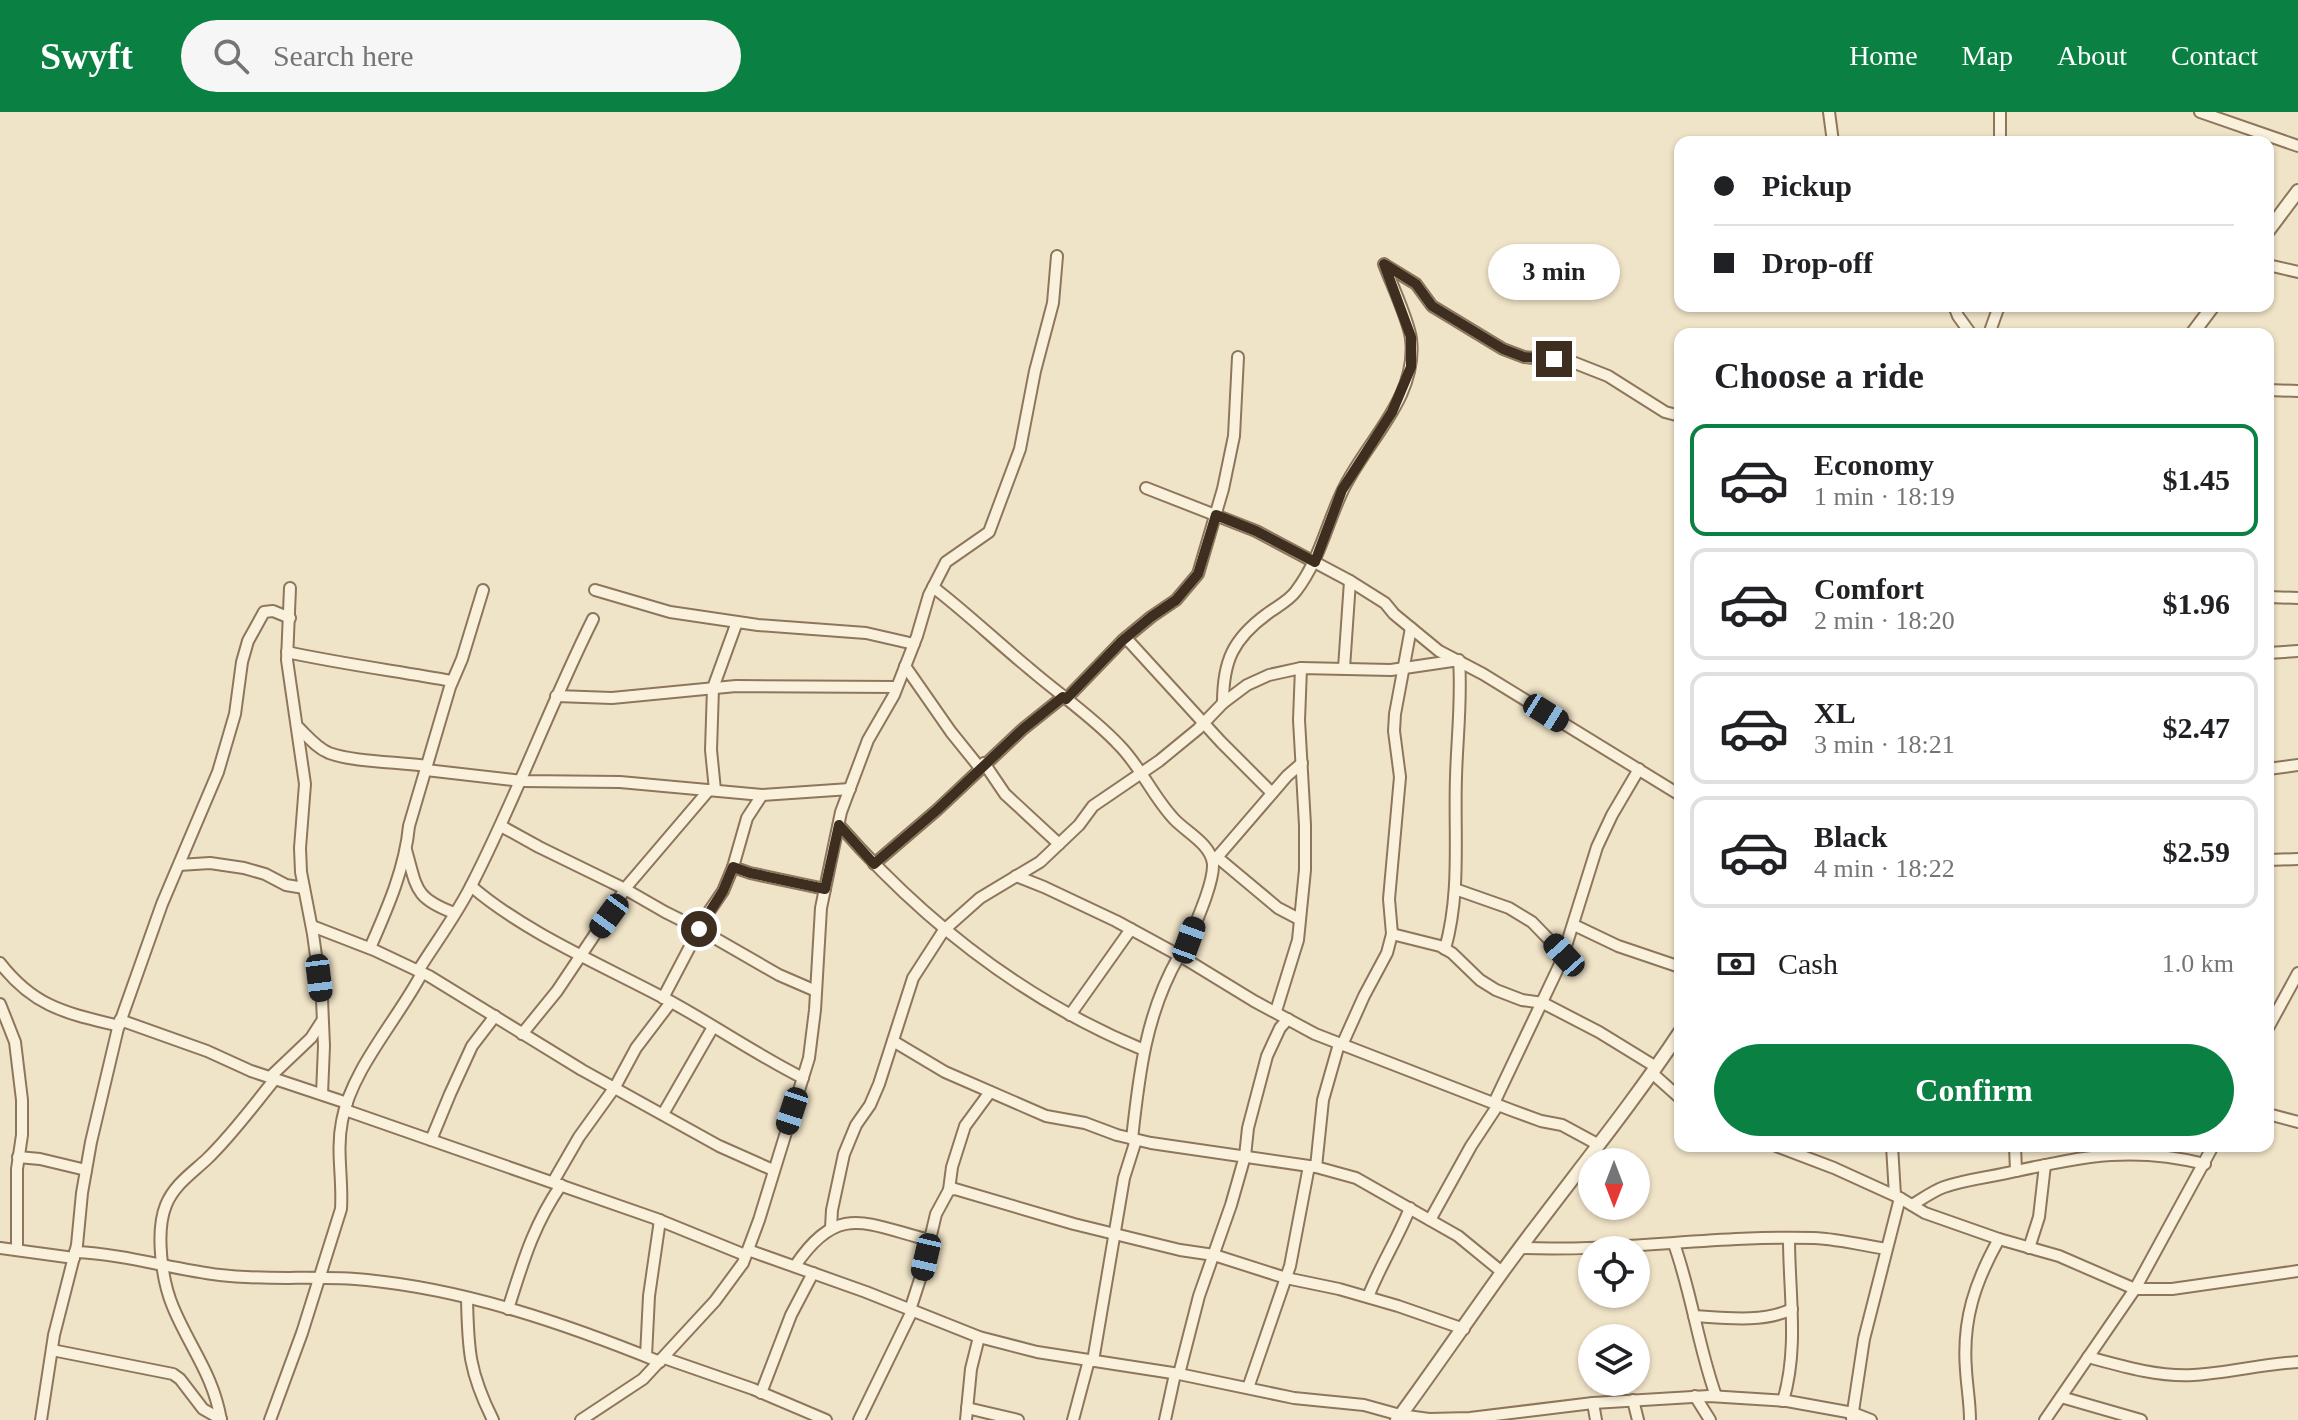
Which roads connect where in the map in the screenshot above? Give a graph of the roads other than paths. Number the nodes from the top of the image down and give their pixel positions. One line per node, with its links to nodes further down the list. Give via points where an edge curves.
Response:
1 (1829, 112): 4 (street)
2 (2000, 112): 5 (street)
3 (2200, 112): 6 (street)
4 (1832, 136)
5 (2000, 136)
6 (2269, 136)
7 (2274, 138): 8 (street)
8 (2298, 146)
9 (2298, 191): 10 (street)
10 (2274, 223)
11 (1057, 256): 22 (street, via 1053,303 1020,449 995,518 989,532 946,562)
12 (2274, 266): 13 (street)
13 (2298, 272)
14 (1238, 357): 19 (street, via 1234,436)
15 (2274, 390): 16 (street)
16 (2298, 391)
17 (1674, 414): 20 (street, via 1575,363 1503,349 1432,306 1416,284 1384,264 1411,337 1411,367 1392,412 1342,490)
18 (1146, 488): 19 (street)
19 (1216, 515): 20 (street); 32 (street, via 1198,574 1176,600)
20 (1315, 562): 21 (street); 47 (street, via 1293,595 1247,629 1237,644 1223,678)
21 (1350, 581): 31 (street); 40 (street)
22 (933, 587): 33 (street); 46 (street)
23 (290, 588): 28 (street)
24 (483, 590): 42 (street)
25 (595, 590): 30 (street, via 670,612)
26 (2274, 597): 27 (street)
27 (2298, 598)
28 (290, 618): 35 (street); 71 (street, via 264,612 248,641 227,746)
29 (593, 619): 45 (street)
30 (737, 622): 33 (street, via 866,633); 44 (street)
31 (1411, 628): 37 (street); 41 (street)
32 (1126, 638): 46 (street); 48 (street)
33 (914, 644): 38 (street)
34 (2298, 651): 36 (street)
35 (287, 652): 42 (street); 49 (street)
36 (2274, 653)
37 (1459, 660): 41 (street); 55 (street); 78 (street)
38 (905, 666): 43 (street); 52 (street)
39 (1301, 668): 40 (street); 47 (street, via 1269,675); 50 (street)
40 (1344, 668): 41 (street)
41 (1403, 668): 86 (street, via 1394,731 1400,777 1389,899)
42 (452, 681): 53 (street)
43 (896, 687): 44 (street); 58 (street)
44 (713, 688): 45 (street, via 612,698); 59 (street)
45 (556, 696): 57 (street)
46 (1064, 698): 52 (street); 56 (street, via 1121,747)
47 (1223, 703): 48 (street)
48 (1203, 723): 56 (street); 61 (street)
49 (298, 728): 53 (street, via 329,753); 75 (street, via 305,784 300,848)
50 (1302, 763): 61 (street); 80 (street, via 1305,870)
51 (2298, 765): 54 (street)
52 (982, 766): 65 (street); 70 (street)
53 (426, 768): 57 (street); 66 (street)
54 (2274, 768)
55 (1639, 769): 60 (street); 81 (street, via 1597,847)
56 (1142, 774): 65 (street, via 1093,806); 67 (street, via 1173,819)
57 (522, 781): 59 (street); 64 (street)
58 (850, 789): 62 (street); 63 (street)
59 (712, 790): 62 (street); 76 (street)
60 (1674, 791)
61 (1272, 793): 67 (street)
62 (762, 795): 72 (street, via 747,818)
63 (839, 825): 70 (street); 77 (street)
64 (501, 826): 74 (street); 76 (street)
65 (1059, 844): 73 (street)
66 (406, 850): 79 (street, via 417,891); 87 (street)
67 (1215, 859): 80 (street); 91 (street)
68 (2298, 859): 69 (street)
69 (2274, 860)
70 (874, 864): 85 (street)
71 (179, 865): 75 (street, via 244,868); 108 (street)
72 (733, 867): 77 (street); 83 (street)
73 (1016, 876): 84 (street); 85 (street)
74 (471, 886): 79 (street); 89 (street)
75 (304, 888): 82 (street)
76 (625, 889): 83 (street); 89 (street)
77 (825, 889): 96 (street)
78 (1455, 889): 88 (street); 90 (street, via 1509,908 1532,922)
79 (454, 913): 94 (street)
80 (1299, 919): 102 (street, via 1296,951)
81 (1574, 925): 90 (street); 92 (street)
82 (312, 926): 87 (street); 107 (street)
83 (699, 929): 96 (street); 99 (street)
84 (1131, 929): 91 (street); 103 (street)
85 (944, 930): 103 (street); 111 (street, via 913,978)
86 (1392, 934): 88 (street); 113 (street)
87 (370, 948): 94 (street)
88 (1445, 949): 100 (street, via 1496,990)
89 (581, 955): 99 (street); 110 (street)
90 (1564, 955): 100 (street)
91 (1181, 956): 102 (street); 114 (street, via 1159,997)
92 (1674, 965)
93 (1, 966): 108 (street, via 35,998 61,1010)
94 (420, 972): 105 (street); 123 (street)
95 (2298, 973): 98 (street)
96 (816, 991): 117 (street)
97 (2298, 993): 98 (street)
98 (2285, 994): 104 (street)
99 (667, 1000): 109 (street); 118 (street)
100 (1543, 1003): 115 (street, via 1599,1032); 122 (street)
101 (0, 1004): 135 (street, via 19,1069)
102 (1276, 1011): 106 (street)
103 (1070, 1015): 114 (street)
104 (2274, 1015)
105 (495, 1016): 110 (street); 128 (street, via 472,1046)
106 (1288, 1019): 113 (street); 134 (street, via 1267,1056)
107 (323, 1020): 116 (street); 121 (street)
108 (119, 1023): 116 (street); 139 (street)
109 (713, 1027): 117 (street); 124 (street)
110 (522, 1034): 118 (street)
111 (893, 1041): 119 (street); 149 (street, via 844,1154)
112 (1674, 1041): 115 (street)
113 (1341, 1044): 122 (street); 138 (street, via 1323,1100)
114 (1144, 1050): 127 (street)
115 (1654, 1070): 120 (street); 129 (street)
116 (272, 1078): 121 (street); 163 (street, via 247,1115 191,1171 166,1205)
117 (803, 1078): 140 (street)
118 (615, 1087): 124 (street); 142 (street, via 579,1137)
119 (990, 1092): 127 (street, via 1046,1116); 143 (street, via 965,1126)
120 (1674, 1092)
121 (322, 1094): 123 (street)
122 (1496, 1104): 129 (street, via 1562,1125); 148 (street)
123 (346, 1106): 128 (street); 169 (street, via 339,1147 341,1209)
124 (663, 1114): 140 (street)
125 (2274, 1116): 126 (street)
126 (2298, 1122)
127 (1134, 1139): 134 (street); 150 (street)
128 (431, 1140): 142 (street)
129 (1599, 1145): 156 (street)
130 (1792, 1152): 144 (street)
131 (1893, 1152): 144 (street)
132 (2015, 1152): 141 (street)
133 (2210, 1152): 136 (street)
134 (1245, 1156): 138 (street); 162 (street)
135 (18, 1157): 139 (street); 159 (street)
136 (2205, 1164): 137 (street, via 2119,1153); 170 (street)
137 (2045, 1165): 141 (street); 157 (street)
138 (1312, 1167): 146 (street, via 1356,1178); 168 (street)
139 (86, 1170): 161 (street)
140 (773, 1170): 160 (street)
141 (2016, 1171): 145 (street, via 1941,1188)
142 (557, 1183): 147 (street); 173 (street, via 530,1238)
143 (949, 1190): 150 (street); 153 (street)
144 (1898, 1196): 145 (street); 158 (street)
145 (1912, 1205): 152 (street)
146 (1410, 1208): 148 (street); 171 (street)
147 (660, 1220): 160 (street); 180 (street)
148 (1430, 1220): 166 (street)
149 (831, 1228): 153 (street, via 848,1222); 164 (street)
150 (1116, 1232): 162 (street); 183 (street)
151 (1789, 1239): 154 (street); 158 (street); 174 (street)
152 (1999, 1239): 157 (street); 215 (street, via 1974,1287 1968,1318)
153 (929, 1240): 175 (street)
154 (1674, 1244): 156 (street); 176 (street)
155 (0, 1248): 159 (street)
156 (1521, 1248): 166 (street)
157 (2029, 1248): 170 (street)
158 (1886, 1249): 197 (street)
159 (17, 1250): 161 (street)
160 (746, 1252): 164 (street); 182 (street, via 715,1301)
161 (75, 1255): 163 (street, via 108,1254); 179 (street)
162 (1214, 1255): 168 (street); 185 (street)
163 (161, 1264): 169 (street, via 221,1275); 202 (street, via 170,1302 213,1387)
164 (795, 1266): 167 (street)
165 (2298, 1271): 170 (street, via 2172,1289)
166 (1502, 1272): 177 (street)
167 (813, 1273): 175 (street); 187 (street)
168 (1286, 1278): 171 (street); 186 (street)
169 (320, 1279): 172 (street, via 428,1287); 199 (street)
170 (2135, 1289): 181 (street)
171 (1368, 1297): 177 (street)
172 (467, 1298): 173 (street); 203 (street, via 473,1373)
173 (508, 1309): 180 (street)
174 (1792, 1309): 176 (street, via 1763,1317); 192 (street, via 1789,1381)
175 (911, 1311): 178 (street); 206 (street)
176 (1694, 1316): 189 (street)
177 (1464, 1329): 198 (street)
178 (979, 1337): 183 (street); 194 (street)
179 (52, 1350): 201 (street); 202 (street, via 173,1374 203,1409)
180 (646, 1356): 182 (street)
181 (2088, 1357): 184 (street, via 2190,1375); 190 (street)
182 (662, 1360): 187 (street); 195 (street)
183 (1091, 1361): 185 (street); 209 (street)
184 (2298, 1362)
185 (1177, 1374): 186 (street); 210 (street)
186 (1248, 1388): 198 (street, via 1364,1405)
187 (761, 1393): 196 (street)
188 (1695, 1396): 189 (street); 191 (street); 213 (street)
189 (1716, 1396): 192 (street)
190 (2061, 1397): 216 (street); 217 (street)
191 (1633, 1400): 193 (street); 212 (street)
192 (1783, 1401): 197 (street)
193 (1593, 1403): 200 (street); 211 (street)
194 (967, 1408): 207 (street); 208 (street)
195 (598, 1416): 204 (street)
196 (810, 1417): 205 (street)
197 (1852, 1417): 214 (street)
198 (1399, 1418): 200 (street)
199 (271, 1419)
200 (1460, 1419)
201 (41, 1420)
202 (221, 1420)
203 (493, 1420)
204 (581, 1420)
205 (826, 1420)
206 (859, 1420)
207 (966, 1420)
208 (1018, 1420)
209 (1073, 1420)
210 (1165, 1420)
211 (1596, 1420)
212 (1638, 1420)
213 (1710, 1420)
214 (1871, 1420)
215 (1970, 1420)
216 (2045, 1420)
217 (2141, 1420)

